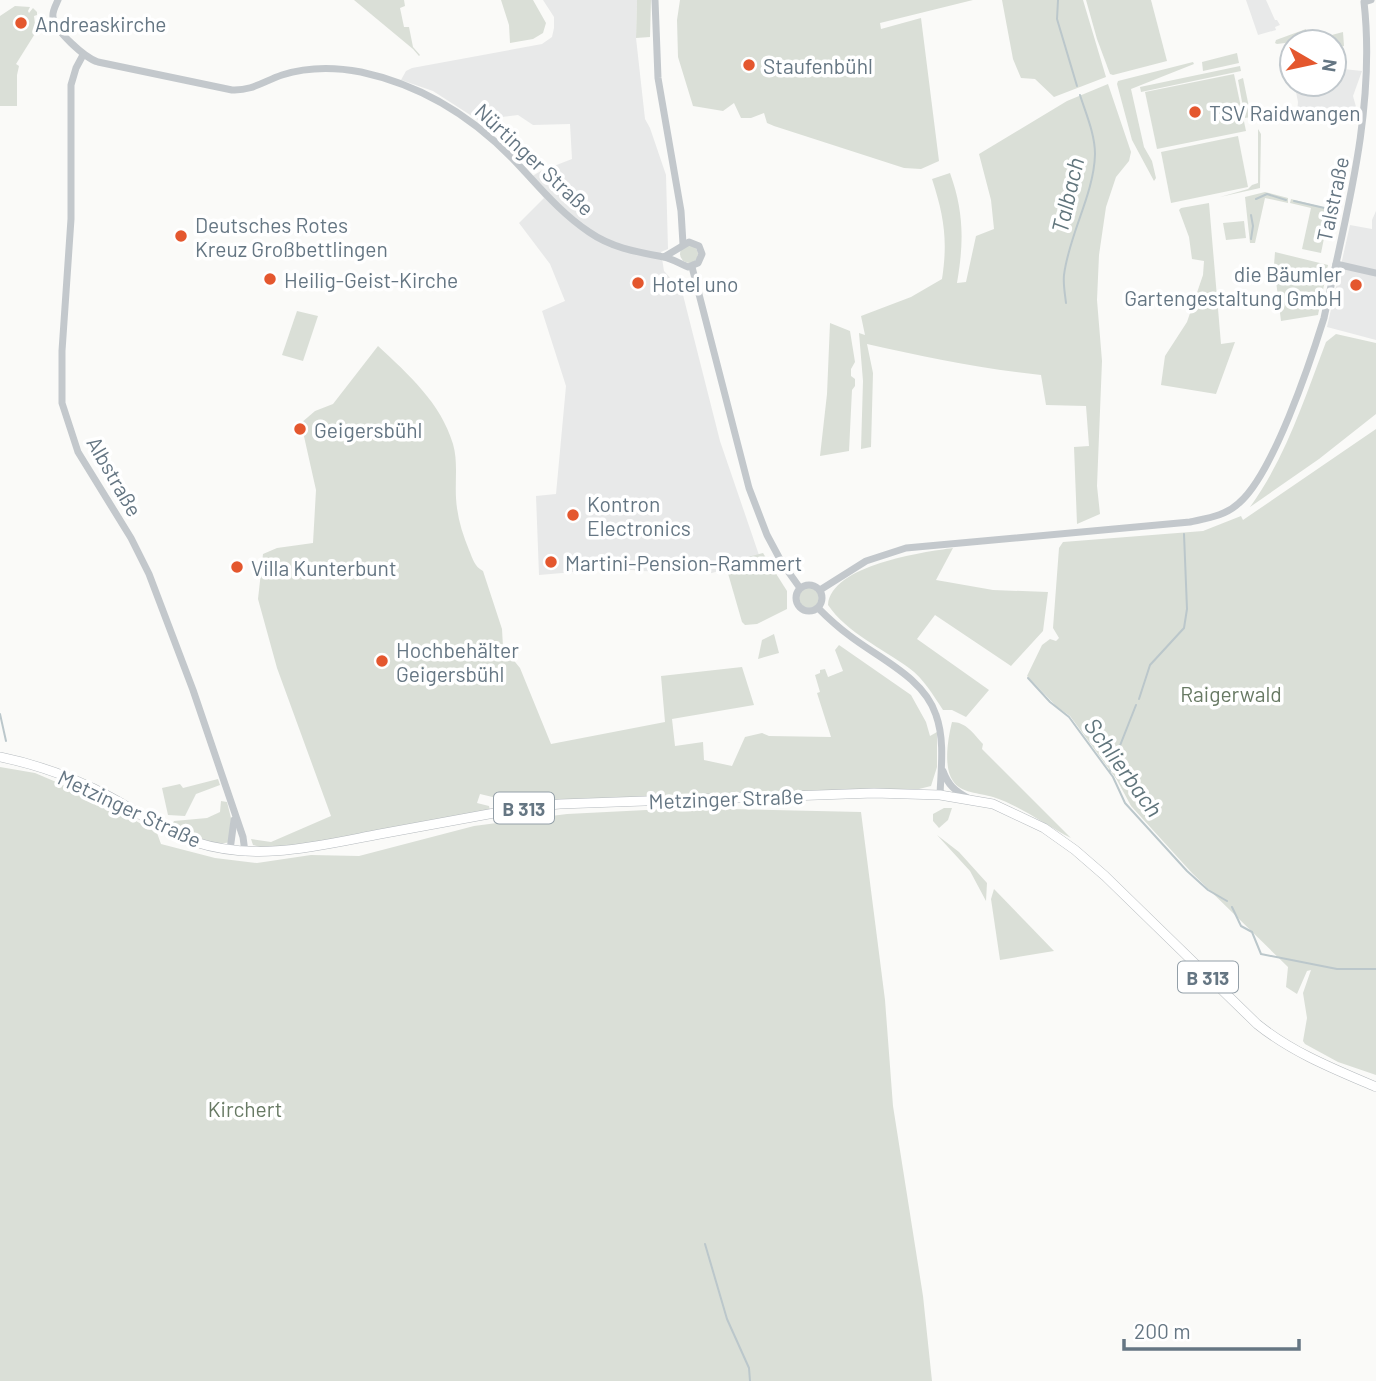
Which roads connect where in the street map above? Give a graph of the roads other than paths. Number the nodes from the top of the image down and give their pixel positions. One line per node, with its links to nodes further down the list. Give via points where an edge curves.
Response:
1 (58, 0): 4 (street, via 54,21)
2 (655, 0): 5 (street, via 659,89)
3 (1367, 1): 10 (street, Talstraße, via 1364,120)
4 (83, 55): 8 (street, Nürtinger Straße, via 239,90 312,69 358,72 396,82 469,120 557,207 592,234 627,250); 20 (street, Albstraße, via 71,85 71,219 62,403 78,452 149,574)
5 (681, 211): 6 (street); 7 (street)
6 (692, 242): 7 (street); 11 (street, via 702,254)
7 (680, 247): 8 (street); 9 (street)
8 (664, 257): 9 (street, Nürtinger Straße)
9 (679, 261): 11 (street)
10 (1336, 264): 12 (street); 14 (street, Talstraße, via 1324,318 1262,475 1250,493 1228,511 1189,522 906,548 866,561)
11 (692, 267): 13 (street, via 749,488 767,535)
12 (1376, 273)
13 (800, 588): 14 (street, via 813,585); 15 (street, via 799,606 806,611)
14 (820, 590): 15 (street)
15 (818, 608): 17 (street, via 923,691 941,733)
16 (0, 757): 21 (main road, Metzinger Straße / B 313, via 71,778 183,837)
17 (941, 763): 18 (street); 19 (street, via 946,781)
18 (940, 795): 19 (main road, Metzinger Straße / B 313); 22 (main road, Metzinger Straße / B 313, via 806,794 549,805 277,852)
19 (968, 798): 23 (main road, Metzinger Straße / B 313, via 993,804 1060,838 1266,1032 1303,1055)
20 (234, 816): 21 (street, Albstraße); 22 (street, Albstraße)
21 (230, 850): 22 (main road, Metzinger Straße / B 313)
22 (245, 852)
23 (1376, 1087)

